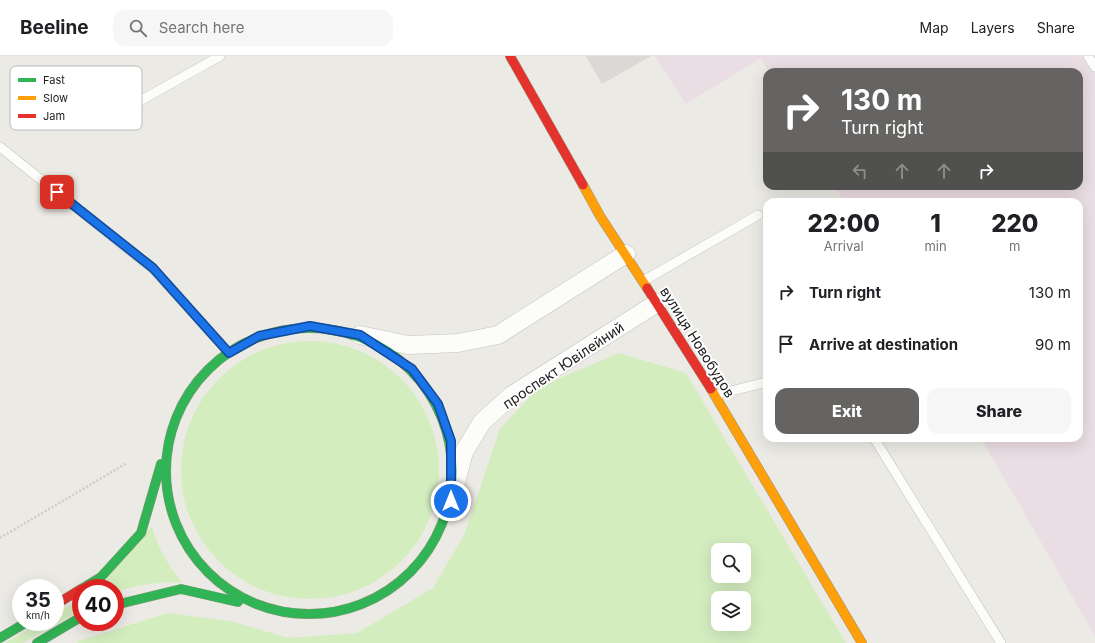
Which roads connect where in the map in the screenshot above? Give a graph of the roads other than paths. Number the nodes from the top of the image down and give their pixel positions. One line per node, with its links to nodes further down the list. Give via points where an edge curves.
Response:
1 (220, 56): 5 (lane)
2 (510, 56): 8 (street, вулиця Новобудов, via 600,216)
3 (1088, 56): 4 (lane)
4 (1095, 67)
5 (142, 100)
6 (0, 147): 12 (lane, via 153,268)
7 (758, 215): 9 (lane)
8 (626, 254): 9 (street, вулиця Новобудов); 11 (street, проспект Ювілейний, via 498,334 458,343 408,345)
9 (643, 281): 10 (street, вулиця Новобудов)
10 (657, 303): 14 (street, вулиця Новобудов); 17 (street, проспект Ювілейний, via 512,395 482,422 464,452)
11 (360, 335): 12 (street, проспект Ювілейний, via 310,326 259,336); 17 (street, проспект Ювілейний, via 412,369 438,404 451,441)
12 (229, 353): 15 (street, проспект Ювілейний, via 215,361 190,389)
13 (763, 383): 14 (lane)
14 (715, 395): 25 (street, вулиця Новобудов)
15 (168, 437): 18 (street, проспект Ювілейний, via 141,533); 20 (street, проспект Ювілейний, via 165,470 172,516 195,560 217,582)
16 (876, 442): 26 (lane)
17 (451, 501): 20 (street, проспект Ювілейний, via 429,551 408,576 365,604 315,615)
18 (98, 579)
19 (124, 604): 20 (street, проспект Ювілейний, via 181,589)
20 (272, 610)
21 (72, 622): 24 (street)
22 (12, 631): 23 (street)
23 (0, 638)
24 (37, 643)
25 (862, 643)
26 (1001, 643)

